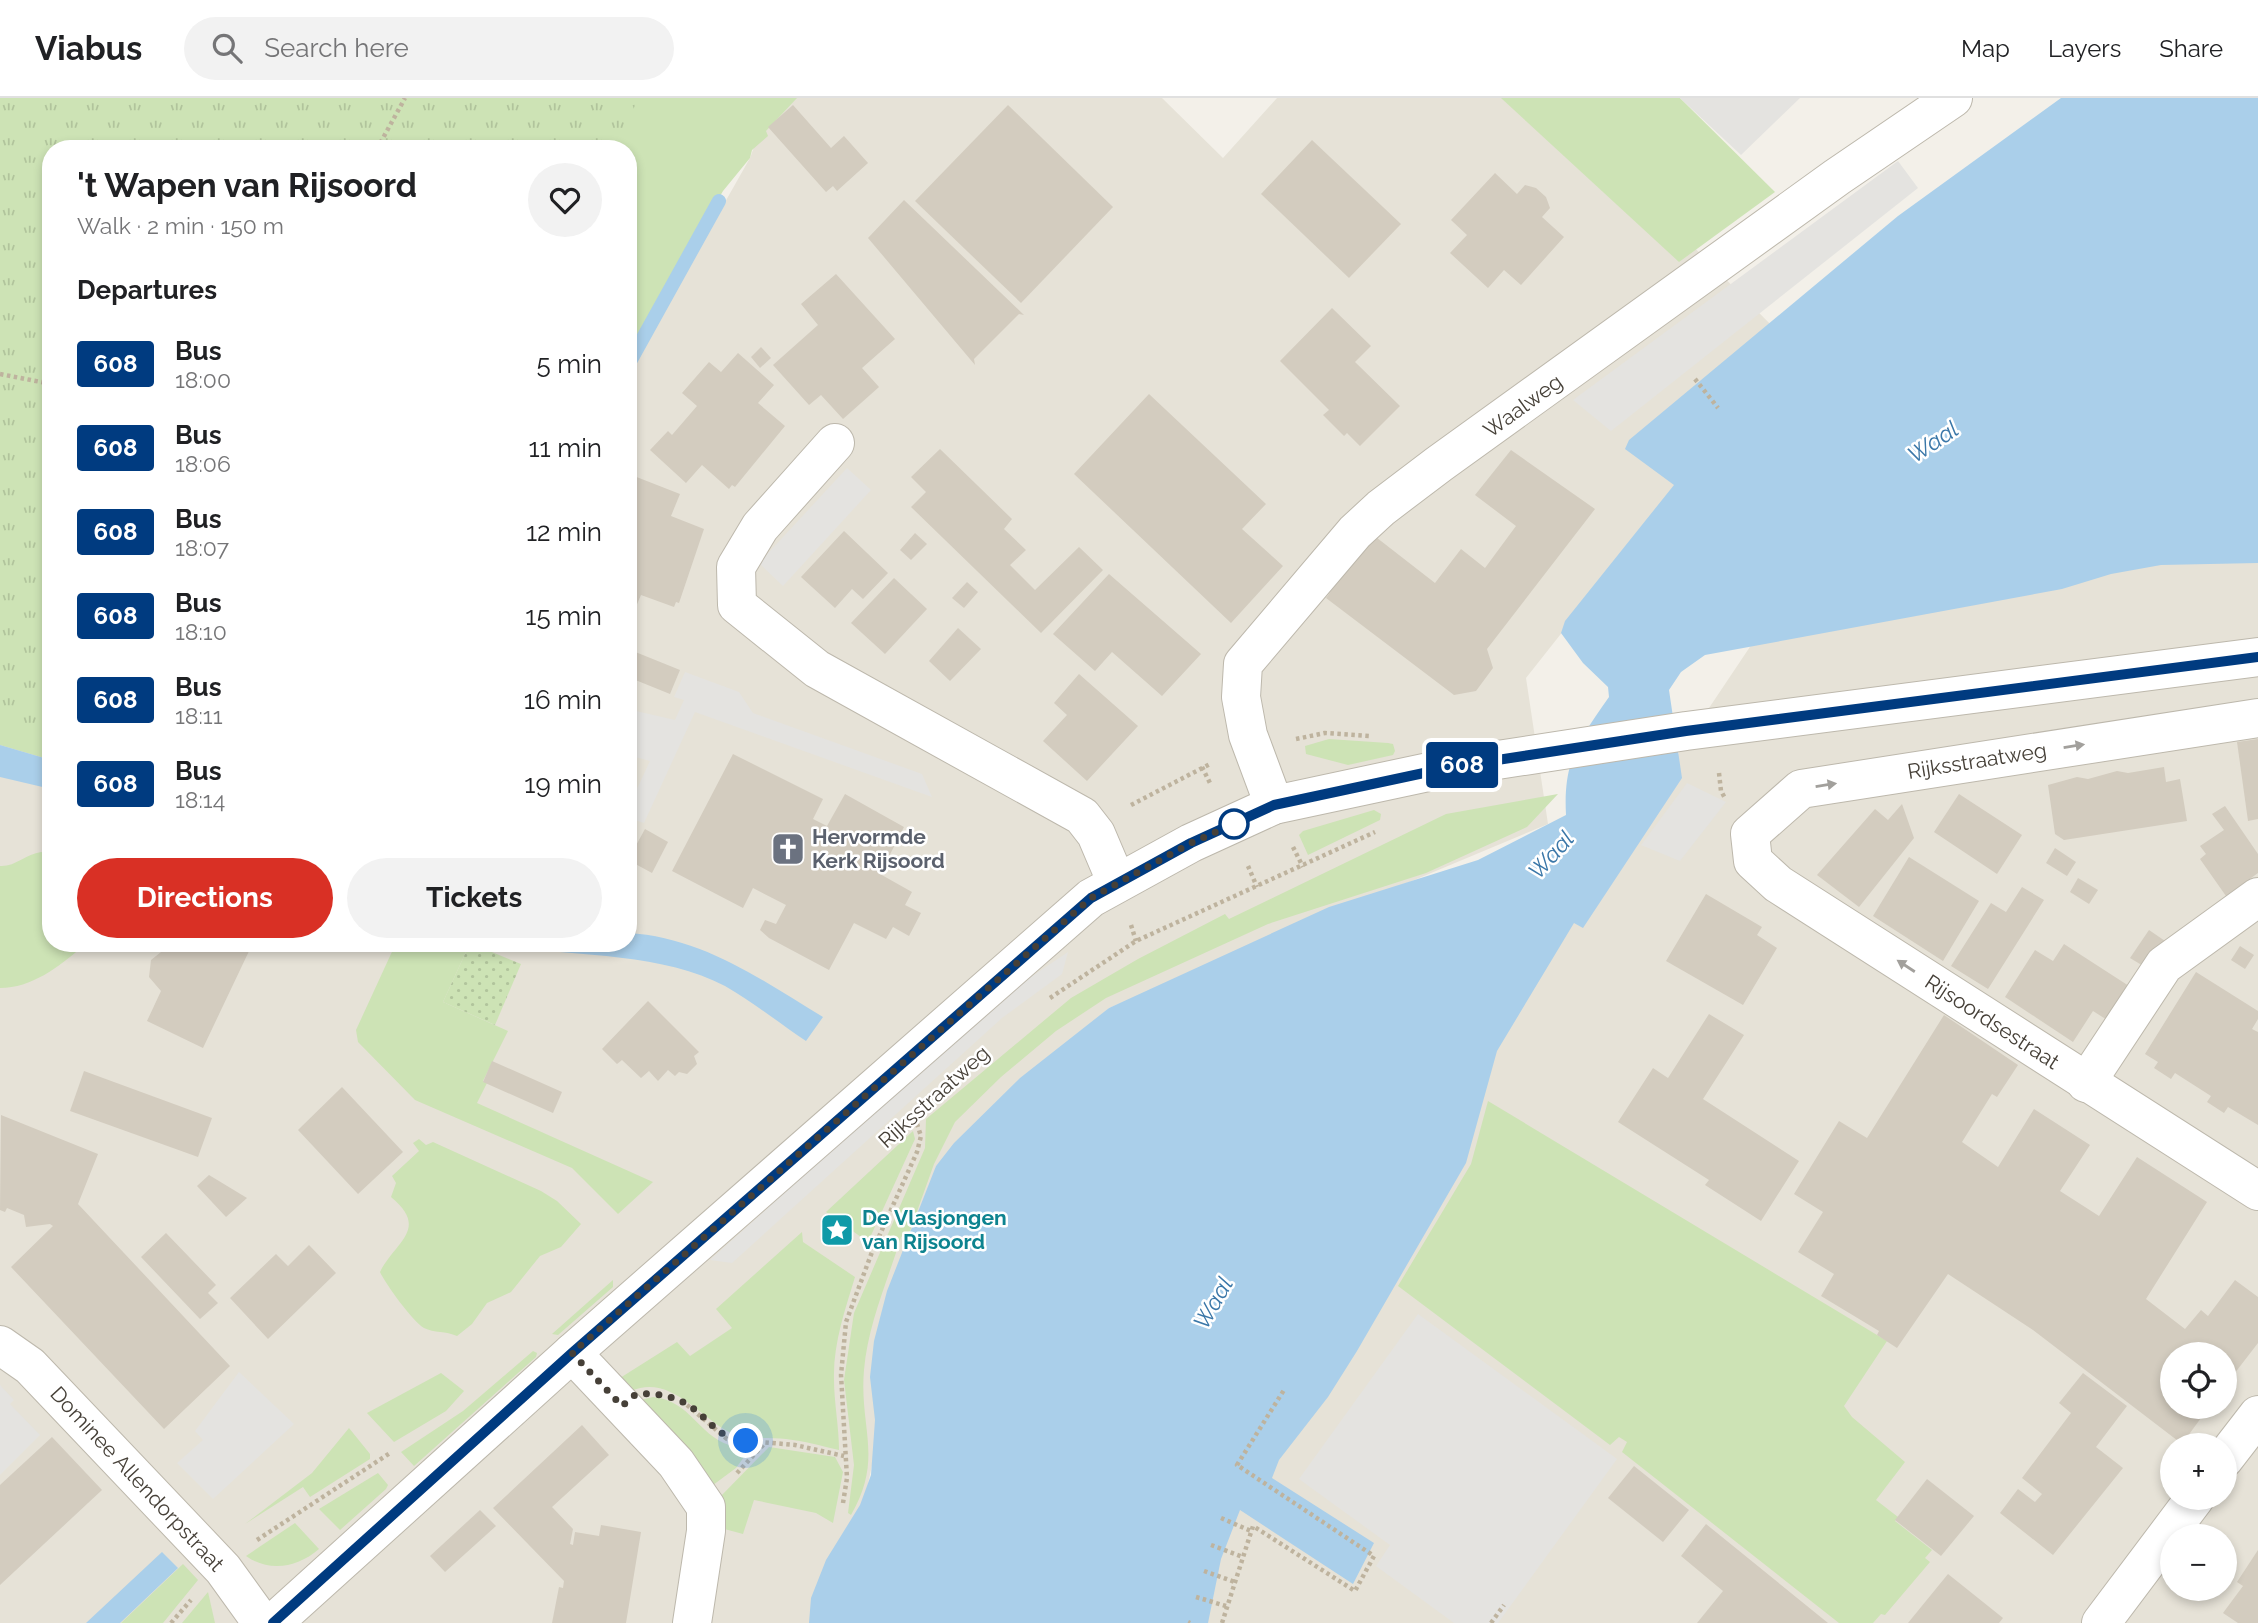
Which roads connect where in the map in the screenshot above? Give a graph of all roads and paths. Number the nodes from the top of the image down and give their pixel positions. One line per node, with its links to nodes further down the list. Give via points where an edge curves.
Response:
1 (405, 98): 3 (path)
2 (1953, 98): 13 (street, Waalweg, via 1439,464 1355,533 1243,664 1241,697 1248,735)
3 (382, 140)
4 (0, 373): 6 (path)
5 (1695, 379): 7 (path)
6 (42, 382)
7 (1718, 408)
8 (835, 443): 16 (street, via 754,537 736,567 737,605 817,669 1082,816 1096,834)
9 (2258, 657): 10 (street)
10 (2213, 664): 12 (street); 13 (street, via 1568,748)
11 (2258, 718): 12 (street, Rijksstraatweg)
12 (2220, 723): 14 (street, Rijksstraatweg, one-way to 12, via 1801,789)
13 (1274, 805): 16 (street)
14 (1750, 834): 19 (street, Rijsoordsestraat, one-way to 14, via 1778,884 1754,861)
15 (1303, 867): 18 (path, via 1136,941)
16 (1116, 881): 25 (street)
17 (2258, 897): 19 (street, via 2164,965)
18 (1047, 999)
19 (2087, 1083): 23 (street, Rijsoordsestraat)
20 (924, 1106): 21 (path, Rijksstraatweg)
21 (914, 1115): 22 (path, Rijksstraatweg); 30 (path, via 921,1136 917,1152 846,1322 841,1375)
22 (904, 1124)
23 (2258, 1191)
24 (0, 1345): 42 (street, Dominee Allendorpstraat, via 30,1366 223,1569)
25 (572, 1353): 27 (street); 43 (street)
26 (1284, 1390): 34 (path, via 1237,1465 1374,1556 1355,1591 1253,1525)
27 (622, 1406): 30 (path, via 636,1394 659,1393 686,1404 727,1439 795,1445); 44 (street, via 676,1463 706,1507)
28 (2258, 1415): 29 (street)
29 (2237, 1442)
30 (844, 1456): 31 (path, via 847,1478)
31 (842, 1503)
32 (2186, 1510): 47 (street)
33 (1221, 1518): 34 (path)
34 (1251, 1531): 36 (path)
35 (1211, 1545): 36 (path)
36 (1243, 1557): 38 (path)
37 (1204, 1571): 38 (path)
38 (1235, 1582): 41 (path)
39 (1196, 1597): 41 (path)
40 (1504, 1605): 46 (path)
41 (1226, 1606): 45 (path)
42 (262, 1623)
43 (273, 1623)
44 (692, 1623)
45 (1222, 1623)
46 (1491, 1623)
47 (2101, 1623)

